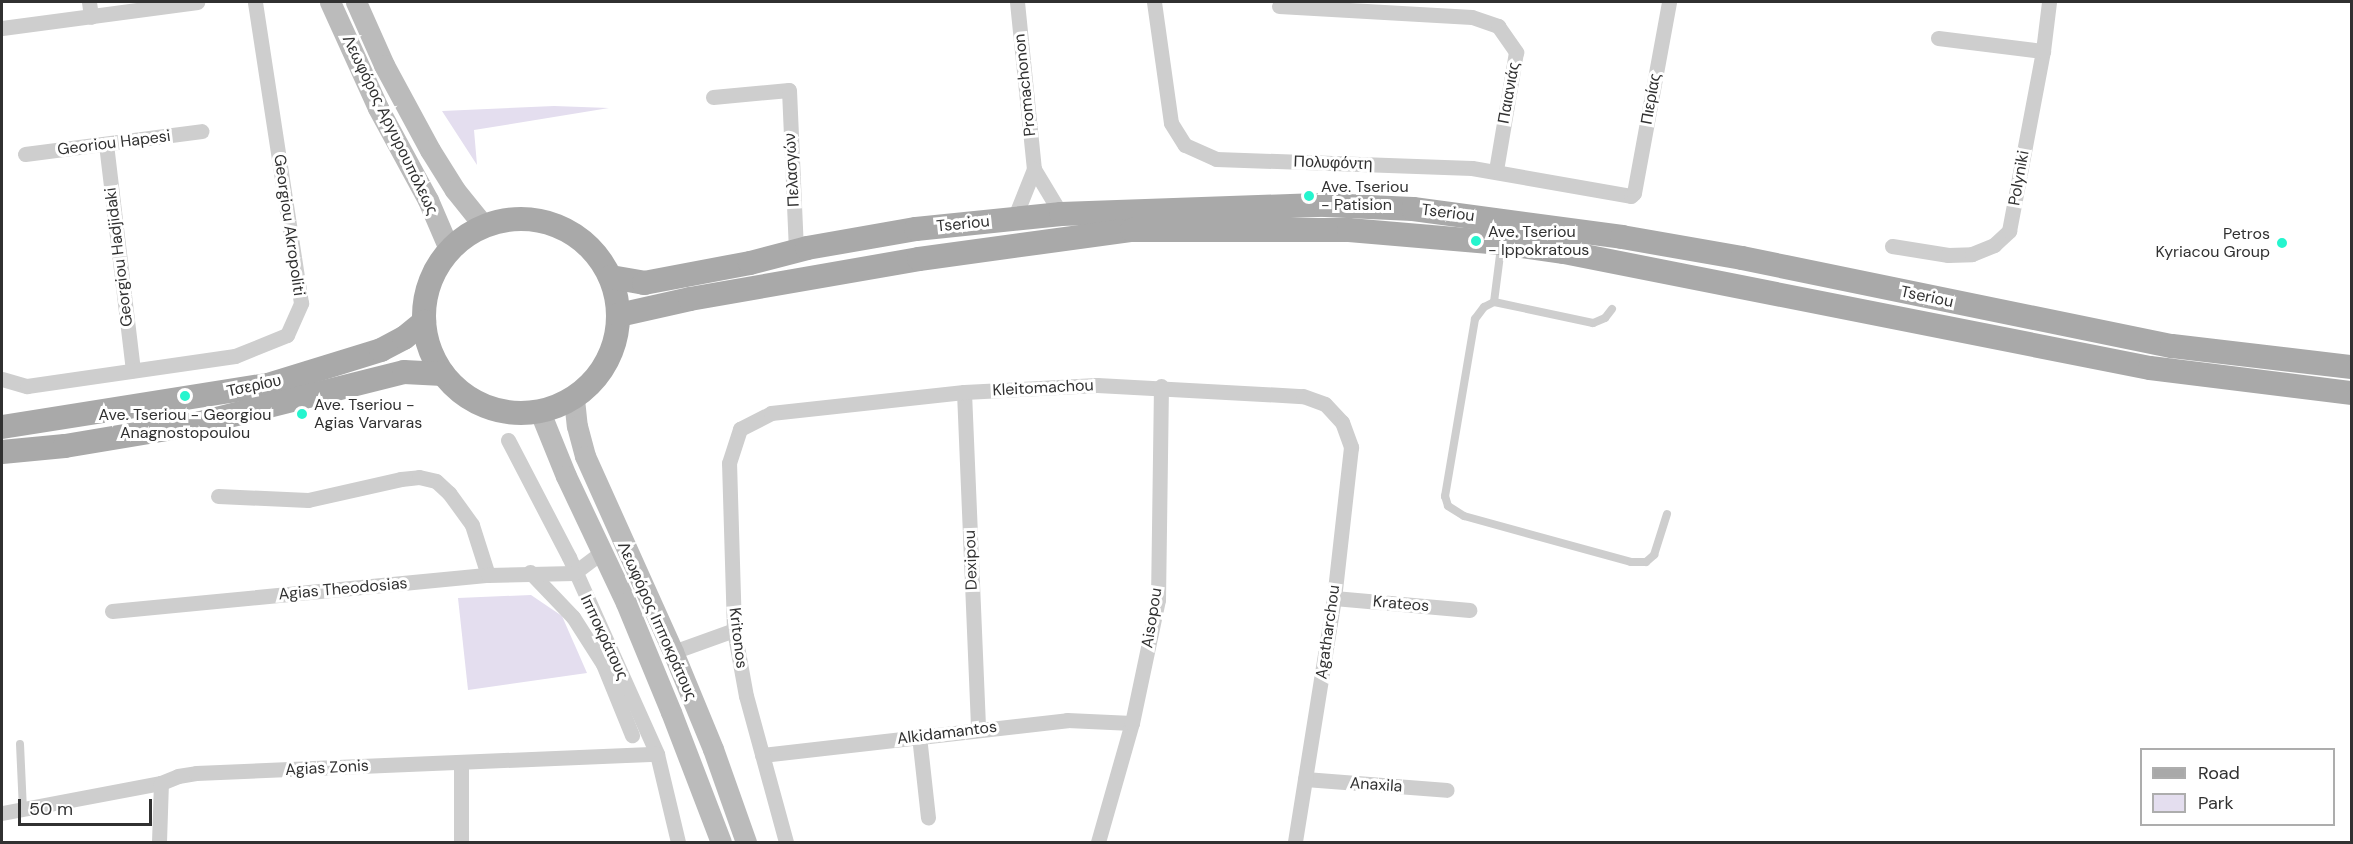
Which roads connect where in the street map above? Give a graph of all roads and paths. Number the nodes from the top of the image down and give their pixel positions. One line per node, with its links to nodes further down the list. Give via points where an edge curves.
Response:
1 (197, 2): 10 (street)
2 (255, 2): 34 (street, Georgiou Akropoliti, via 301,303 287,335 235,356)
3 (330, 2): 26 (main road, Λεωφόρος Αργυρουπόλεως)
4 (356, 2): 23 (main road, Λεωφόρος Αργυρουπόλεως, via 384,65 430,150 454,190)
5 (1017, 2): 18 (street, Promachonon)
6 (1154, 2): 19 (street, Πολυφόντη, via 1171,123 1185,145 1216,159)
7 (1669, 2): 20 (street, Πιερίας)
8 (2049, 2): 13 (street, Polyniki)
9 (1279, 6): 19 (street, Παιανιάς, via 1472,17 1498,26 1516,52)
10 (90, 9): 11 (street)
11 (2, 28)
12 (1938, 38): 13 (street)
13 (2043, 51): 25 (street, Polyniki, via 2009,231 1994,244 1972,254 1948,255)
14 (713, 97): 27 (street, Πελασγών, via 789,90)
15 (202, 131): 16 (street, Georiou Hapesi)
16 (106, 144): 17 (street, Georiou Hapesi); 34 (street, Georgiou Hadjidaki)
17 (25, 154)
18 (1034, 169): 21 (street, Promachonon); 22 (street, Promachonon)
19 (1496, 170): 20 (street, Πολυφόντη)
20 (1631, 196)
21 (1061, 214): 22 (main road, Tseriou); 33 (main road, Tseriou, via 1290,205 1413,209 1687,248 2172,346)
22 (1014, 219): 27 (main road, Tseriou, via 916,229)
23 (484, 226): 26 (main road); 28 (main road, via 503,219 553,223 576,234 595,250)
24 (1501, 243): 29 (lane); 31 (main road, Tseriou, via 1349,230 1132,230 919,259); 39 (main road, Tseriou, via 1597,258 2150,368)
25 (1892, 246)
26 (449, 249): 32 (main road, via 434,270 425,296)
27 (796, 250): 28 (main road, Tseriou, via 644,283)
28 (611, 277): 31 (main road)
29 (1494, 302): 30 (lane, via 1593,322 1605,318); 48 (lane, via 1475,319 1445,496 1448,506 1464,516 1646,562 1654,555)
30 (1612, 309)
31 (619, 315): 40 (main road, via 614,348 604,367)
32 (424, 322): 35 (main road, via 432,354); 43 (main road, Τσερίου, via 381,350 268,385)
33 (2352, 367)
34 (133, 370): 36 (street, Georgiou Akropoliti, via 27,386)
35 (443, 374): 41 (main road, via 465,396 488,408 514,414); 46 (main road, Τσερίου, via 404,372 197,424 65,446)
36 (2, 379)
37 (1161, 386): 38 (street, Kleitomachou); 42 (street, Kleitomachou, via 1303,396 1325,404); 58 (street, Aisopou, via 1158,600)
38 (963, 392): 44 (street, Kleitomachou, via 771,413); 59 (street, Dexipou)
39 (2352, 393)
40 (574, 399): 41 (main road); 57 (main road, Λεωφόρος Ιπποκράτους, via 585,456)
41 (540, 412): 49 (main road, Λεωφόρος Ιπποκράτους)
42 (1342, 422): 53 (street, Agatharchou, via 1351,447)
43 (2, 427)
44 (740, 429): 56 (street, Kritonos, via 729,463)
45 (508, 440): 51 (street, Ιπποκράτους)
46 (2, 452)
47 (218, 496): 52 (street, via 308,500 401,478 436,481 472,525)
48 (1667, 514)
49 (602, 552): 51 (street); 75 (main road, Λεωφόρος Ιπποκράτους, via 671,712)
50 (530, 572): 51 (street, Agias Theodosias); 52 (street, Agias Theodosias); 60 (street, via 573,617 603,664)
51 (574, 573): 63 (street, Ιπποκράτους)
52 (488, 575): 55 (street, Agias Theodosias)
53 (1334, 598): 54 (street, Krateos); 66 (street, Agatharchou)
54 (1469, 610)
55 (112, 611)
56 (734, 630): 57 (street); 64 (street, Kritonos)
57 (673, 652): 76 (main road, Λεωφόρος Ιπποκράτους)
58 (1132, 723): 59 (street, Alkidamantos, via 1067,720); 78 (street, Aisopou)
59 (978, 729): 61 (street, Alkidamantos)
60 (632, 735)
61 (919, 736): 64 (street, Alkidamantos); 71 (street)
62 (20, 744): 69 (lane)
63 (657, 754): 65 (street, Agias Zonis); 74 (street, Ιπποκράτους)
64 (762, 756): 77 (street, Kritonos)
65 (461, 762): 67 (street, Agias Zonis, via 196,773); 73 (street)
66 (1305, 779): 68 (street, Anaxila); 79 (street, Agatharchou)
67 (161, 783): 69 (street, Agias Zonis); 72 (street)
68 (1448, 790)
69 (23, 811): 70 (street, Agias Zonis)
70 (2, 813)
71 (928, 818)
72 (159, 843)
73 (461, 843)
74 (678, 843)
75 (721, 843)
76 (746, 843)
77 (786, 843)
78 (1098, 843)
79 (1295, 843)

